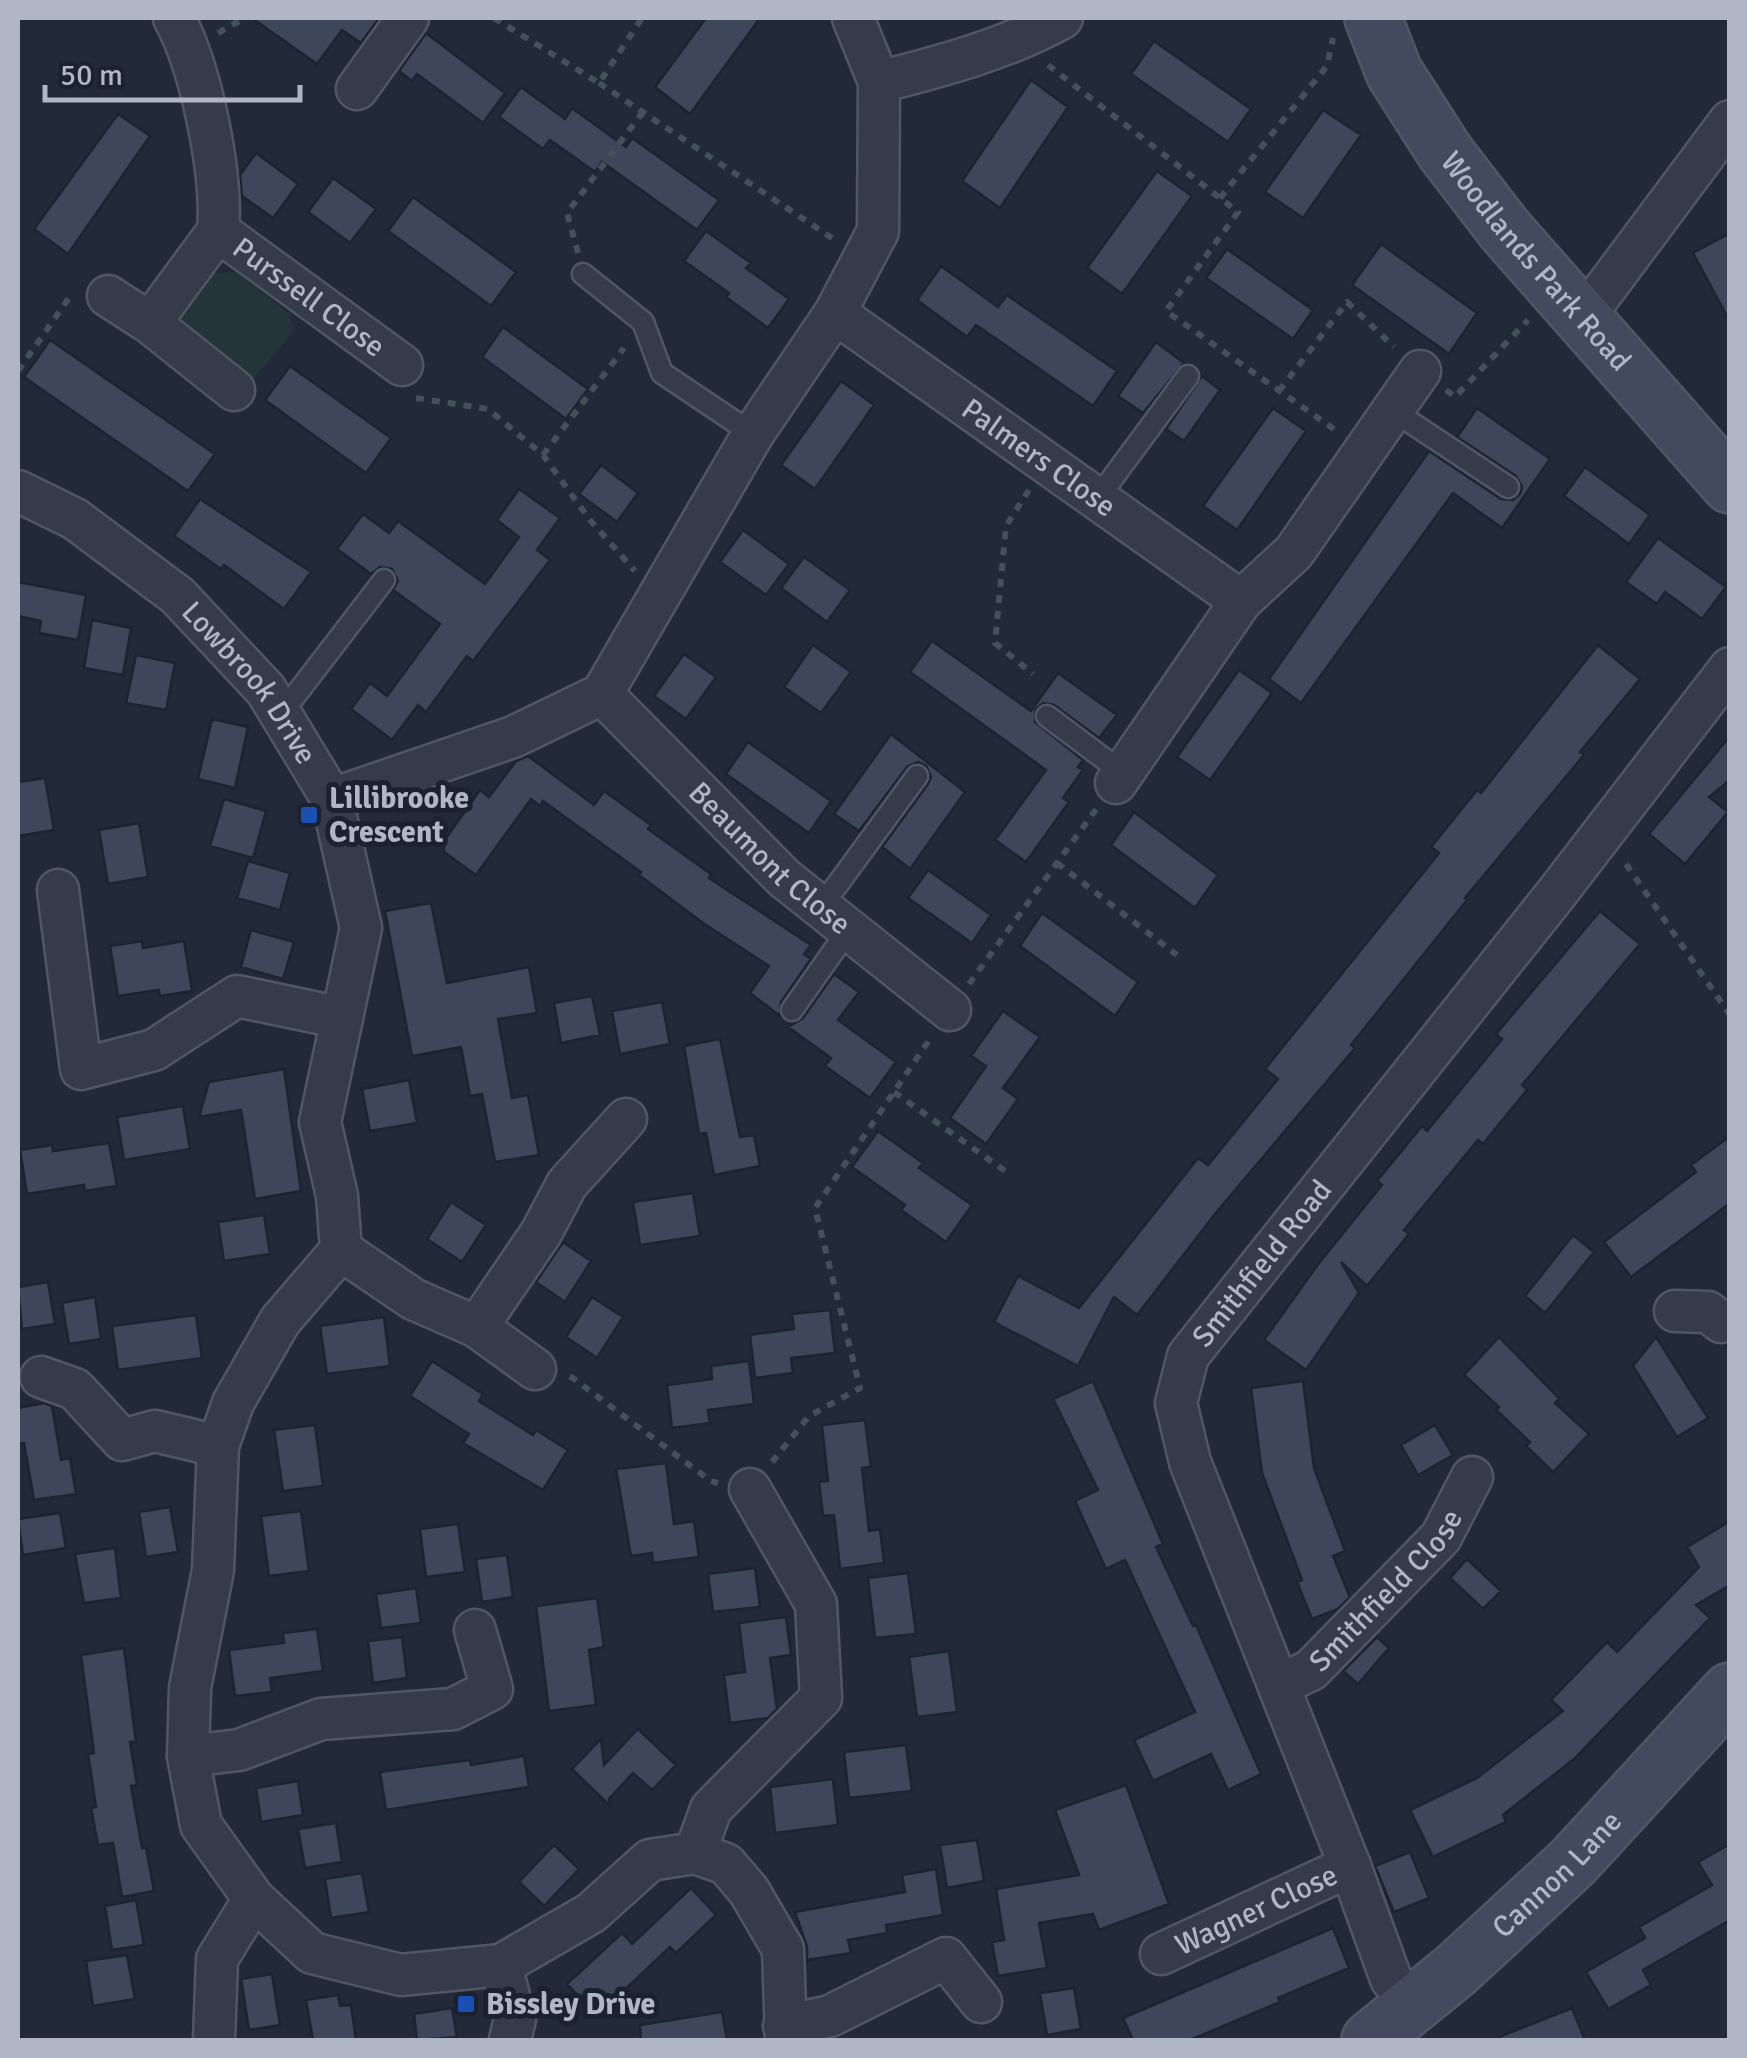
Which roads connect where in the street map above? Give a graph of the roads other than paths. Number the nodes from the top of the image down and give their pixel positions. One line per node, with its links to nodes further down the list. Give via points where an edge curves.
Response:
1 (174, 18): 9 (street, Purssell Close, via 190,48 206,122 221,196)
2 (408, 18): 7 (street)
3 (853, 18): 6 (street)
4 (1062, 18): 6 (street, via 938,67)
5 (1352, 23): 12 (street, Woodlands Park Road, via 1505,230)
6 (879, 82): 13 (street, via 878,230)
7 (357, 89)
8 (1730, 121): 12 (street)
9 (218, 231): 14 (street, Purssell Close); 15 (street, Purssell Close)
10 (583, 274): 20 (lane, via 643,322 662,373)
11 (108, 296): 14 (street)
12 (1570, 304): 21 (street, Woodlands Park Road)
13 (835, 312): 20 (street); 24 (street, Palmers Close)
14 (150, 323): 18 (street)
15 (402, 365)
16 (1420, 371): 19 (street)
17 (1188, 376): 24 (lane)
18 (234, 390)
19 (1392, 410): 22 (lane); 26 (street, via 1294,552)
20 (753, 434): 28 (street)
21 (1730, 485)
22 (1508, 487)
23 (18, 491): 29 (street, Lowbrook Drive, via 75,520 178,596)
24 (1097, 499): 26 (street, Palmers Close)
25 (384, 580): 29 (lane)
26 (1242, 601): 32 (street)
27 (1730, 668): 50 (street, Smithfield Road, via 1188,1356 1176,1402 1190,1462)
28 (602, 694): 33 (street, via 513,738); 35 (street, Beaumont Close, via 784,878)
29 (281, 714): 33 (street, Lowbrook Drive)
30 (1047, 716): 32 (lane)
31 (918, 776): 35 (lane)
32 (1119, 778)
33 (332, 799): 38 (street, Lowbrook Drive, via 361,928)
34 (58, 890): 38 (street, via 81,1069 154,1050 237,996)
35 (835, 918): 36 (lane); 37 (street, Beaumont Close)
36 (792, 1010)
37 (950, 1010)
38 (342, 1018): 40 (street, Lowbrook Drive, via 320,1122)
39 (626, 1119): 42 (street, via 567,1184)
40 (342, 1250): 42 (street, via 413,1299); 46 (street, via 280,1321 233,1403)
41 (1675, 1311): 43 (street, via 1708,1312)
42 (477, 1327): 44 (street)
43 (1727, 1331)
44 (535, 1369)
45 (41, 1377): 46 (street, via 75,1390 122,1440 155,1431)
46 (218, 1446): 52 (street, via 213,1570 190,1688)
47 (1472, 1477): 50 (street, Smithfield Close, via 1441,1537 1312,1670)
48 (750, 1489): 53 (street, via 816,1604 821,1698 711,1809)
49 (475, 1630): 52 (street, via 492,1689 453,1709 321,1720 238,1750)
50 (1278, 1685): 54 (street, Smithfield Road)
51 (1730, 1691): 59 (street, Cannon Lane, via 1573,1862)
52 (188, 1756): 55 (street, via 201,1825)
53 (696, 1853): 57 (street, via 650,1860 592,1913); 60 (street, via 726,1864 783,1949)
54 (1350, 1866): 56 (street, Wagner Close); 59 (street, Smithfield Road, via 1391,1979)
55 (254, 1899): 57 (street, via 312,1953 401,1975); 61 (street, via 218,1959)
56 (1160, 1954)
57 (501, 1965): 62 (street, via 515,2019)
58 (981, 2002): 60 (street, via 946,1958)
59 (1413, 2007): 63 (street, Cannon Lane)
60 (785, 2033)
61 (214, 2040)
62 (510, 2040)
63 (1370, 2040)

